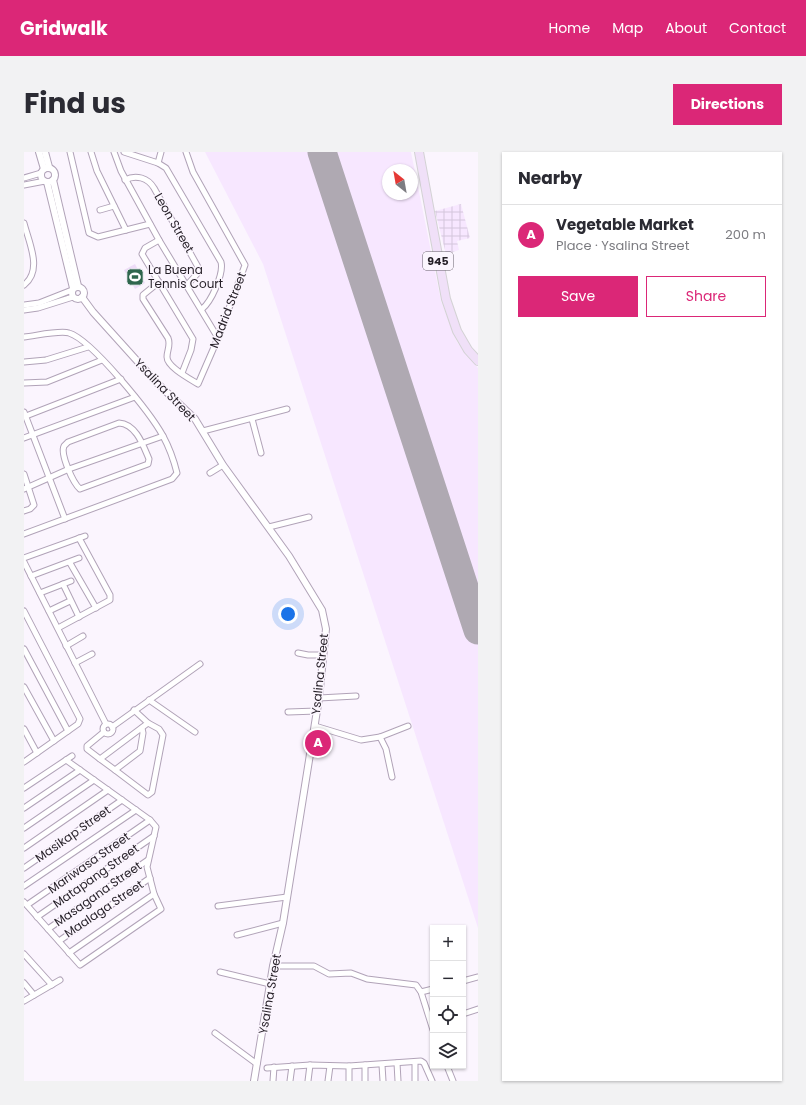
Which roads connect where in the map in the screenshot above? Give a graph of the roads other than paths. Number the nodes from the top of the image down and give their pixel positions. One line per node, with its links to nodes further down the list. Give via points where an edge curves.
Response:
1 (39, 152): 11 (street)
2 (45, 152): 11 (street)
3 (70, 152): 20 (street, via 89,233 98,237)
4 (91, 152): 16 (street, via 96,171)
5 (114, 152): 13 (street)
6 (124, 152): 10 (street)
7 (161, 152): 10 (street)
8 (186, 152): 31 (street, Madrid Street, via 193,172 245,266)
9 (419, 152): 34 (main road, 945, via 441,280 452,319 462,341)
10 (158, 163): 28 (street, via 168,171 221,262 221,273 209,301)
11 (45, 170): 12 (street); 14 (street, via 41,177); 14 (street, via 55,173)
12 (24, 178)
13 (126, 180): 19 (street); 24 (street, Leon Street, via 130,177 139,178 148,181 154,188 198,267 197,274)
14 (48, 181): 15 (street); 25 (street)
15 (24, 185)
16 (114, 206): 17 (street); 20 (street)
17 (100, 210)
18 (24, 223): 23 (street, via 35,266 34,274)
19 (150, 224): 20 (street); 21 (street)
20 (126, 230)
21 (159, 240): 22 (street, via 145,248 142,254); 24 (street)
22 (159, 282): 36 (street, via 193,338); 36 (street, via 142,297 168,338 168,361)
23 (24, 285)
24 (186, 285): 28 (street)
25 (74, 290): 26 (street, via 78,299); 26 (street, Ysalina Street, via 84,291); 27 (street, via 39,303); 29 (street, via 38,308)
26 (82, 297): 43 (street, Ysalina Street, via 157,383 191,414)
27 (24, 305)
28 (202, 309): 31 (street)
29 (24, 310)
30 (24, 337): 32 (street, via 66,332)
31 (218, 338): 36 (street, Madrid Street, via 198,384)
32 (88, 347): 33 (street); 35 (street, via 46,360)
33 (102, 360): 37 (street); 38 (street, via 47,382)
34 (478, 361)
35 (24, 362)
36 (182, 373)
37 (121, 379): 39 (street); 41 (street)
38 (24, 383)
39 (135, 397): 44 (street); 45 (street)
40 (287, 409): 42 (street)
41 (25, 414): 44 (street)
42 (252, 419): 43 (street); 48 (street)
43 (202, 431): 49 (street, Ysalina Street)
44 (33, 435): 46 (street); 53 (street)
45 (163, 436): 47 (street); 57 (street, via 175,466 175,476)
46 (24, 438)
47 (142, 442): 50 (street); 50 (street, via 128,425 119,423 68,442 63,453); 50 (street, via 149,459 148,464 90,486 80,489)
48 (261, 452)
49 (223, 465): 51 (street); 58 (street, Ysalina Street)
50 (69, 469): 53 (street)
51 (210, 473)
52 (24, 474): 54 (street)
53 (49, 479): 54 (street); 57 (street)
54 (26, 488): 55 (street, via 34,505)
55 (24, 511)
56 (309, 518): 58 (street)
57 (65, 519): 59 (street)
58 (269, 527): 81 (street, Ysalina Street, via 322,610 326,629)
59 (24, 534)
60 (85, 536): 61 (street)
61 (79, 538): 62 (street); 71 (street, via 110,596 108,602)
62 (24, 558)
63 (79, 558): 65 (street)
64 (24, 562): 66 (street)
65 (70, 563): 66 (street); 71 (street)
66 (31, 576): 69 (street)
67 (71, 580): 68 (street)
68 (63, 584): 69 (street); 70 (street)
69 (40, 593): 73 (street)
70 (70, 601): 73 (street); 74 (street)
71 (96, 608): 74 (street)
72 (24, 611): 98 (street, via 80,719 78,724)
73 (49, 611): 75 (street)
74 (79, 617): 75 (street)
75 (58, 628): 77 (street)
76 (83, 636): 77 (street)
77 (66, 646): 82 (street)
78 (24, 649): 98 (street)
79 (298, 653): 81 (street, via 308,656)
80 (92, 654): 82 (street)
81 (323, 655): 86 (street, Ysalina Street)
82 (75, 663): 92 (street)
83 (200, 664): 87 (street)
84 (24, 687): 102 (street)
85 (356, 696): 86 (street)
86 (319, 698): 89 (street, Ysalina Street)
87 (149, 700): 88 (street); 100 (street)
88 (134, 710): 91 (street); 93 (street)
89 (317, 711): 90 (street); 94 (street, Ysalina Street)
90 (288, 712)
91 (148, 723): 96 (street); 109 (street, via 159,729 163,735 152,792 148,795)
92 (106, 724): 93 (street); 99 (street)
93 (112, 726): 99 (street, via 110,733)
94 (315, 726): 101 (street, via 361,740); 126 (street, Ysalina Street)
95 (408, 726): 101 (street)
96 (142, 728): 105 (street); 109 (street, via 140,751)
97 (24, 729): 103 (street)
98 (68, 731): 102 (street)
99 (104, 732): 105 (street, via 86,746 87,750)
100 (195, 732)
101 (380, 737): 110 (street, via 386,749)
102 (54, 741): 103 (street)
103 (37, 753): 107 (street)
104 (72, 756): 106 (street)
105 (100, 759): 109 (street)
106 (66, 760): 108 (street); 112 (street)
107 (24, 762)
108 (80, 770): 111 (street); 115 (street)
109 (115, 770)
110 (392, 777)
111 (94, 780): 113 (street); 118 (street)
112 (24, 788)
113 (108, 790): 114 (street); 120 (street)
114 (122, 800): 116 (street); 122 (street, Masikap Street)
115 (24, 808)
116 (136, 810): 117 (street); 124 (street, Mariwasa Street)
117 (150, 820): 119 (street, via 156,826); 127 (street, Mariwasa Street)
118 (24, 828)
119 (154, 836): 121 (street); 129 (street, Matapang Street)
120 (24, 848)
121 (148, 860): 123 (street); 131 (street, Masagana Street)
122 (24, 868)
123 (150, 878): 125 (street); 133 (street, Maalaga Street)
124 (24, 886)
125 (154, 894): 134 (street); 134 (street, via 161,909 80,965)
126 (287, 897): 128 (street); 130 (street, Ysalina Street)
127 (26, 903): 129 (street)
128 (218, 906)
129 (38, 917): 131 (street)
130 (283, 924): 132 (street); 138 (street, Ysalina Street)
131 (48, 929): 133 (street)
132 (236, 935)
133 (59, 941): 134 (street)
134 (69, 953)
135 (24, 954): 137 (street)
136 (24, 962): 137 (street)
137 (31, 962): 145 (street)
138 (273, 966): 144 (street, Ysalina Street); 147 (street, via 314,966 329,974 351,973 373,980 412,983)
139 (220, 972): 144 (street)
140 (478, 977): 142 (street)
141 (60, 980): 145 (street)
142 (466, 980)
143 (24, 983): 148 (street)
144 (270, 984): 156 (street, Ysalina Street)
145 (52, 985): 148 (street)
146 (430, 990): 147 (street)
147 (421, 992): 152 (street)
148 (34, 995): 149 (street)
149 (24, 1001)
150 (478, 1009): 151 (street)
151 (466, 1013)
152 (430, 1016)
153 (215, 1033): 156 (street)
154 (415, 1062): 155 (street); 175 (street); 176 (street, via 424,1063)
155 (396, 1063): 157 (street); 174 (street)
156 (257, 1064): 166 (street, Ysalina Street)
157 (382, 1064): 159 (street); 173 (street)
158 (310, 1065): 160 (street); 161 (street); 169 (street)
159 (365, 1065): 162 (street); 172 (street)
160 (292, 1066): 163 (street); 168 (street)
161 (330, 1066): 162 (street); 170 (street)
162 (349, 1066): 171 (street)
163 (274, 1067): 164 (street); 167 (street)
164 (267, 1068)
165 (448, 1069): 177 (street)
166 (254, 1081)
167 (272, 1081)
168 (290, 1081)
169 (308, 1081)
170 (328, 1081)
171 (349, 1081)
172 (365, 1081)
173 (383, 1081)
174 (398, 1081)
175 (415, 1081)
176 (432, 1081)
177 (453, 1081)

